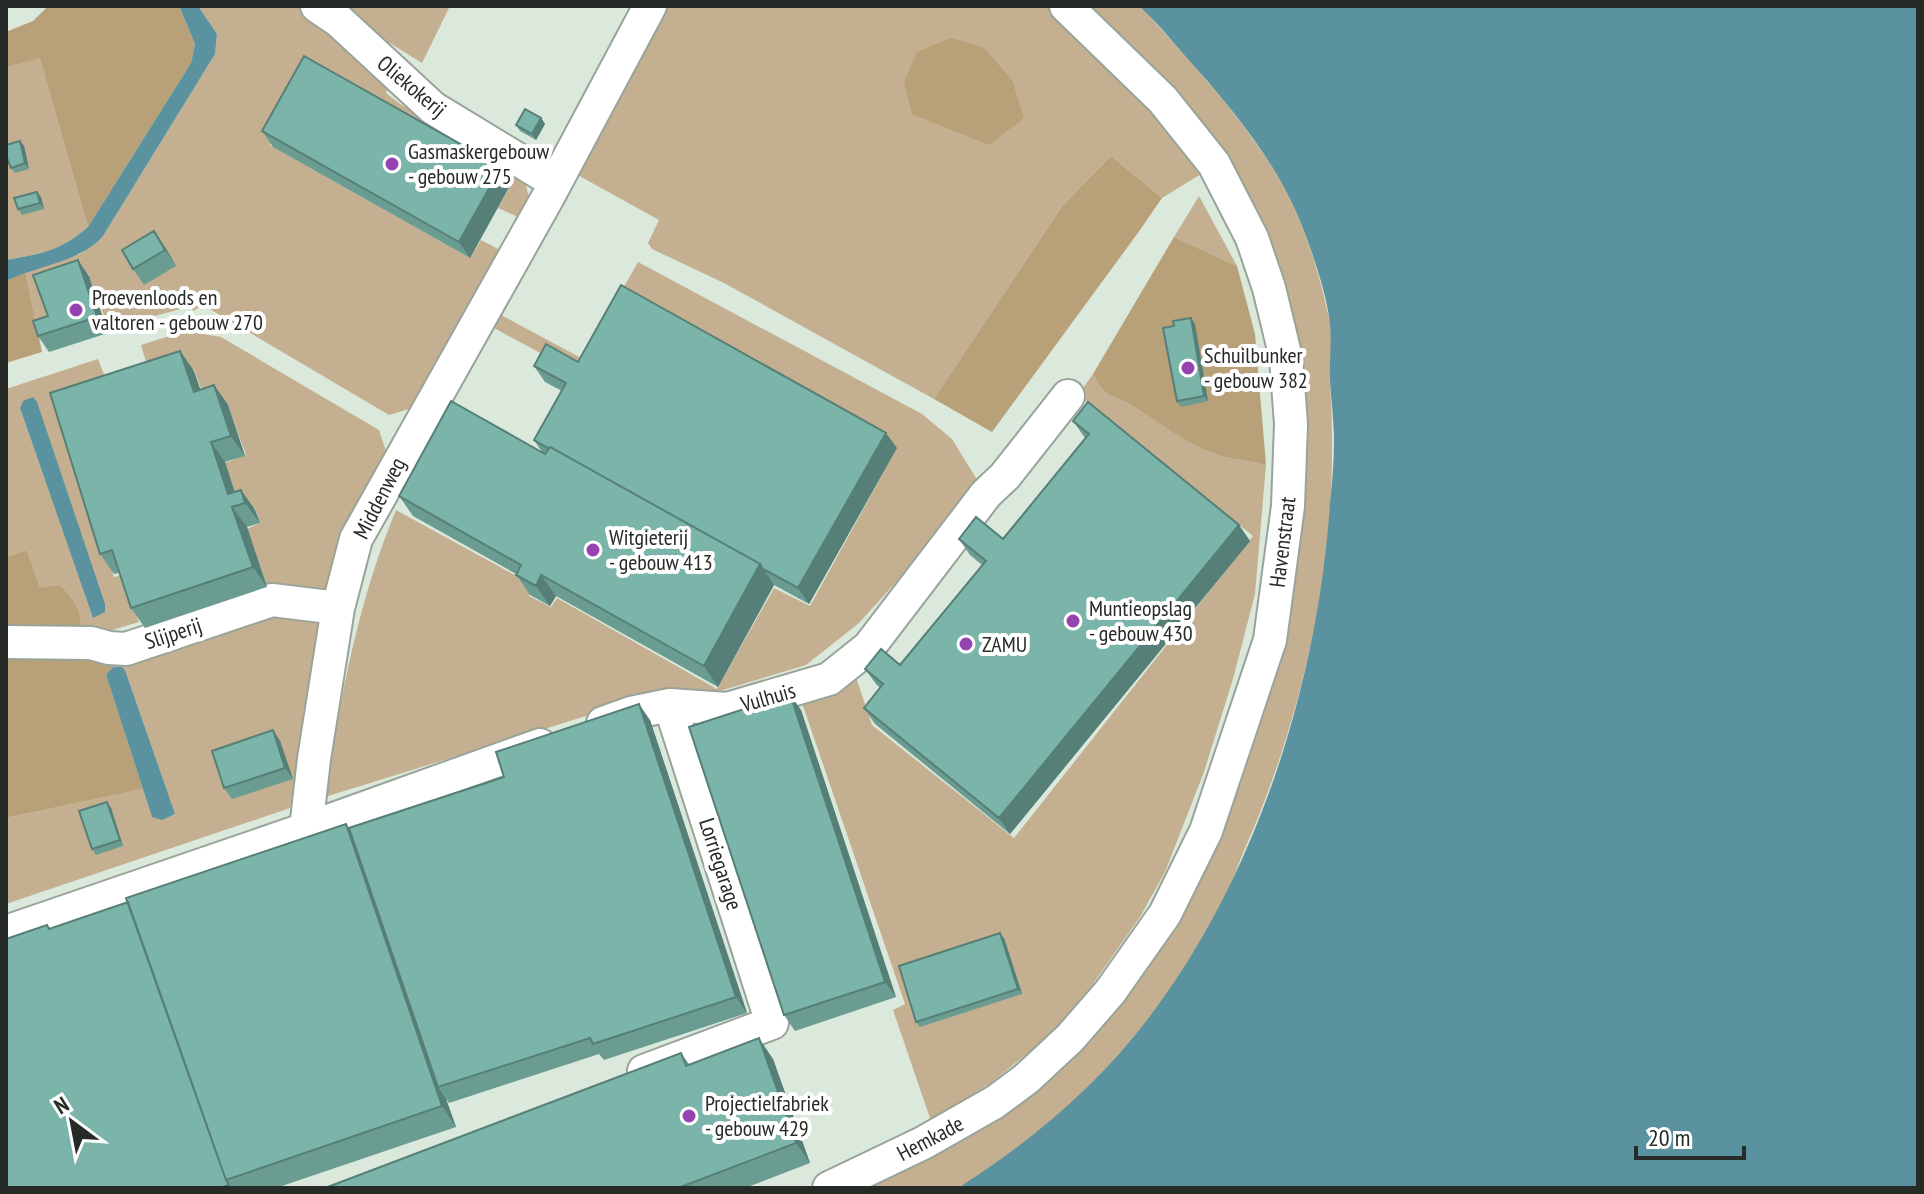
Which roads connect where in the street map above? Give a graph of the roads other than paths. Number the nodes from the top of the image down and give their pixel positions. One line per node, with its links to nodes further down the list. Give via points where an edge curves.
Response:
1 (317, 6): 4 (street, Oliekokerij, via 433,108)
2 (650, 6): 4 (street, Middenweg)
3 (1066, 6): 11 (street, Havenstraat, via 1163,100 1214,164 1252,238 1286,358 1291,424 1288,506 1270,640 1206,831 1165,914 1110,992)
4 (555, 182): 6 (street, Middenweg, via 356,539)
5 (1068, 396): 8 (street, Vulhuis, via 869,647 829,679 727,709)
6 (338, 608): 7 (street, Slijperij, via 272,600 126,649); 9 (street, Middenweg)
7 (6, 642)
8 (670, 705): 9 (street, Vulhuis, via 631,713); 12 (street, Lorriegarage, via 772,1023)
9 (306, 829): 10 (street)
10 (6, 932)
11 (1026, 1079): 13 (street, Hemkade, via 960,1123)
12 (615, 1082)
13 (829, 1188)

